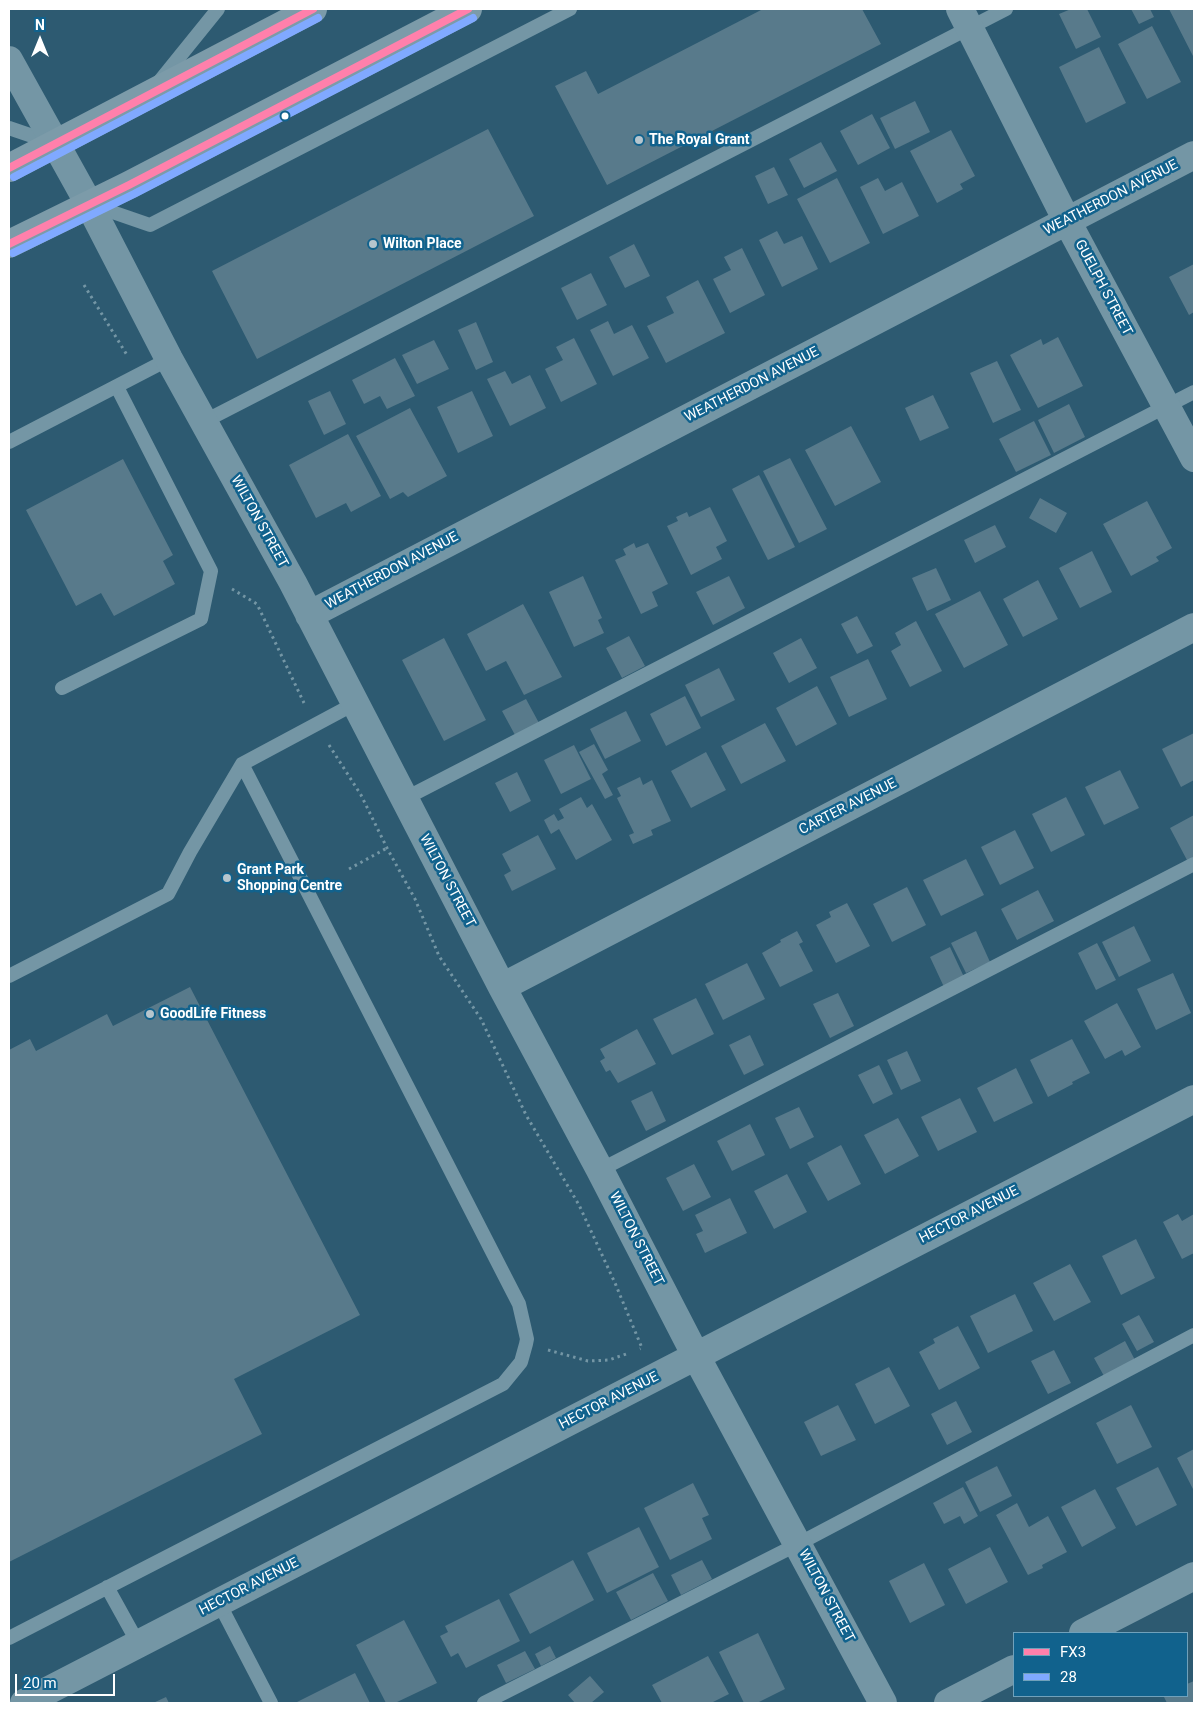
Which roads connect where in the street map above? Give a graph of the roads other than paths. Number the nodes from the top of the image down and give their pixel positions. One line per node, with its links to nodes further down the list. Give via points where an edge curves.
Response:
1 (218, 9): 8 (lane)
2 (313, 9): 8 (main road)
3 (468, 9): 13 (main road)
4 (570, 9): 13 (lane, via 150,224)
5 (1006, 9): 6 (lane)
6 (965, 18): 14 (street, GUELPH STREET); 20 (lane)
7 (9, 60): 10 (street, WILTON STREET)
8 (149, 95): 10 (main road)
9 (9, 128): 10 (lane)
10 (56, 144): 12 (main road); 13 (street, WILTON STREET)
11 (1194, 155): 14 (street, WEATHERDON AVENUE)
12 (9, 168)
13 (88, 204): 15 (main road); 16 (street, WILTON STREET)
14 (1067, 221): 19 (street, GUELPH STREET); 23 (street, WEATHERDON AVENUE)
15 (9, 244)
16 (169, 359): 17 (lane); 20 (street, WILTON STREET)
17 (117, 387): 21 (lane); 25 (lane, via 211,571 201,618)
18 (1194, 392): 19 (lane)
19 (1166, 406): 22 (street, GUELPH STREET); 28 (lane)
20 (203, 422): 23 (street, WILTON STREET)
21 (9, 442)
22 (1194, 458)
23 (309, 615): 26 (street, WILTON STREET)
24 (1194, 627): 31 (street, CARTER AVENUE)
25 (62, 688)
26 (354, 704): 27 (lane); 28 (street, WILTON STREET)
27 (242, 764): 30 (lane, via 168,894); 38 (lane, via 519,1304 528,1338 521,1362 503,1384)
28 (404, 799): 31 (street, WILTON STREET)
29 (1194, 864): 33 (lane)
30 (9, 976)
31 (502, 987): 33 (street, WILTON STREET)
32 (1194, 1099): 35 (street, HECTOR AVENUE)
33 (600, 1170): 35 (street, WILTON STREET)
34 (1194, 1335): 36 (lane)
35 (696, 1356): 36 (street, WILTON STREET); 39 (street, HECTOR AVENUE)
36 (798, 1544): 46 (lane); 47 (street, WILTON STREET)
37 (1194, 1576): 40 (street)
38 (107, 1587): 41 (lane); 42 (lane)
39 (219, 1603): 42 (street, HECTOR AVENUE); 45 (lane)
40 (1085, 1632)
41 (9, 1638)
42 (138, 1643): 44 (street, HECTOR AVENUE)
43 (1013, 1670): 48 (street)
44 (24, 1703)
45 (271, 1703)
46 (484, 1703)
47 (883, 1703)
48 (948, 1703)

